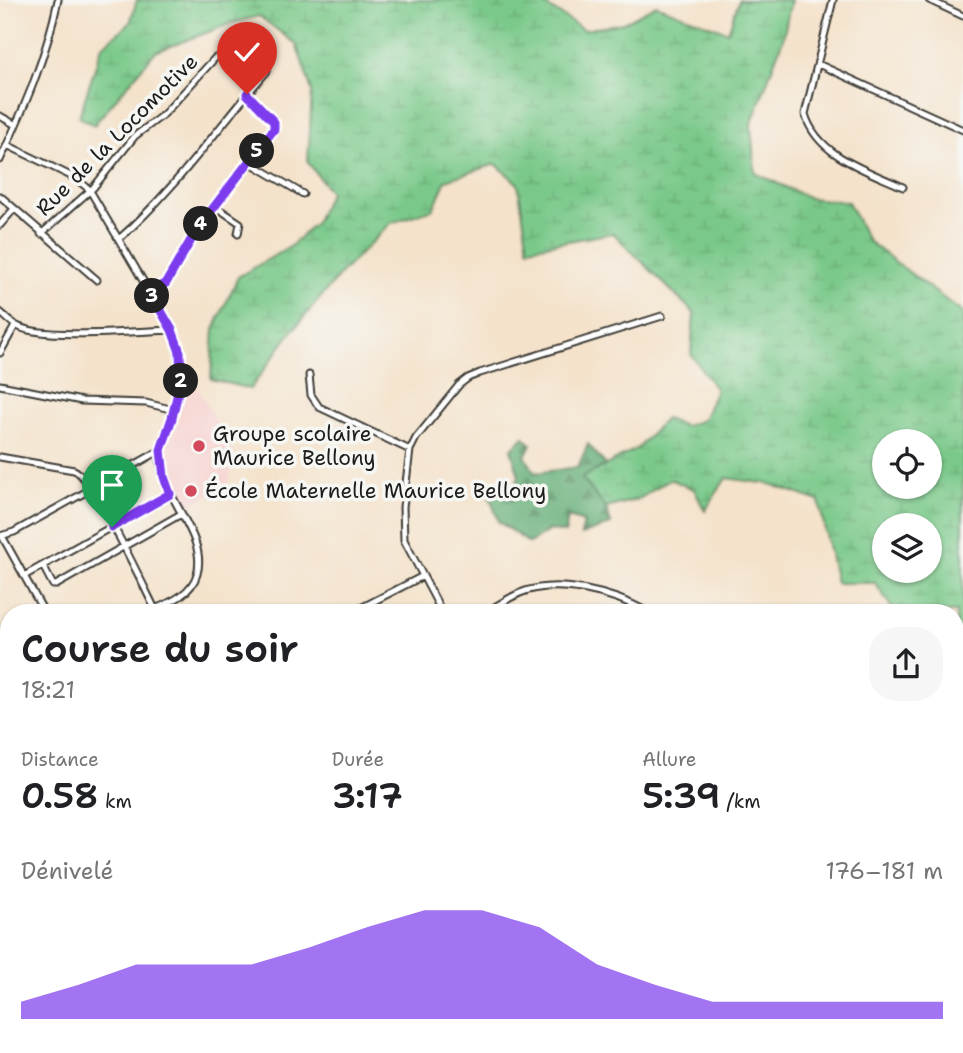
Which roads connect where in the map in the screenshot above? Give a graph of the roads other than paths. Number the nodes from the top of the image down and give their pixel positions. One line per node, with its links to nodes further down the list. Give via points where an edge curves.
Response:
1 (58, 0): 10 (street, via 36,80)
2 (833, 0): 6 (street)
3 (929, 0): 4 (street)
4 (963, 16)
5 (215, 58): 16 (street, Rue de la Locomotive, via 164,114 135,136)
6 (818, 64): 11 (street); 15 (street, via 805,114 812,131 832,152)
7 (267, 71): 8 (street)
8 (247, 94): 14 (street, via 274,125); 24 (street, via 167,193)
9 (0, 117): 10 (street)
10 (16, 125): 12 (street)
11 (963, 130)
12 (7, 145): 13 (street); 16 (street)
13 (0, 160)
14 (249, 162): 17 (street); 19 (street)
15 (903, 187)
16 (90, 190): 22 (street, Rue de la Locomotive); 24 (street)
17 (303, 194)
18 (0, 197): 20 (street)
19 (216, 207): 23 (street, via 240,222); 26 (street, via 192,236 166,283)
20 (14, 209): 21 (street); 22 (street)
21 (0, 225)
22 (41, 234): 25 (street)
23 (238, 234)
24 (119, 239): 26 (street)
25 (97, 281)
26 (150, 292): 30 (street)
27 (0, 312): 29 (street)
28 (662, 316): 36 (street, via 468,378 442,404)
29 (15, 326): 30 (street, via 52,333); 31 (street)
30 (172, 330): 34 (street, via 180,352 181,379)
31 (0, 353)
32 (309, 375): 36 (street, via 319,407)
33 (0, 384): 34 (street, via 82,401)
34 (174, 410): 35 (street)
35 (161, 450): 38 (street); 39 (street)
36 (410, 450): 46 (street, via 402,529)
37 (0, 457): 38 (street, via 74,470)
38 (91, 489): 41 (street); 42 (street)
39 (170, 494): 40 (street); 41 (street)
40 (181, 514): 43 (street); 49 (street, via 198,550 197,578 186,593)
41 (112, 527): 43 (street); 44 (street)
42 (1, 536): 45 (street)
43 (124, 548): 44 (street, via 56,585); 48 (street)
44 (43, 566): 45 (street)
45 (24, 576): 47 (street)
46 (423, 576): 50 (street); 51 (street)
47 (40, 604)
48 (152, 604)
49 (165, 604)
50 (369, 604)
51 (438, 604)
52 (500, 604): 53 (street, via 520,593 565,587)
53 (628, 604)

